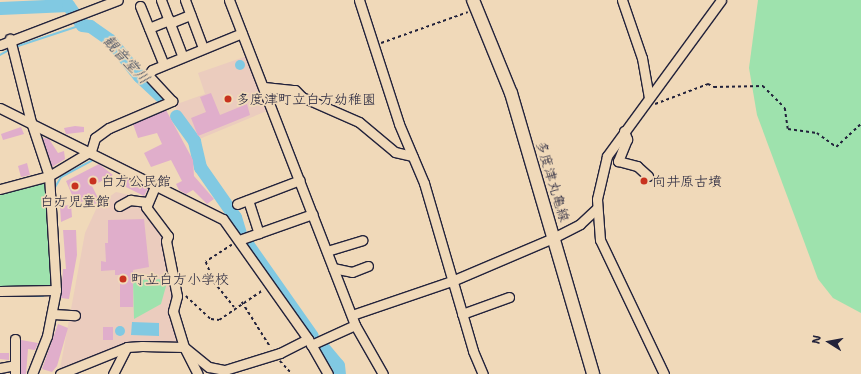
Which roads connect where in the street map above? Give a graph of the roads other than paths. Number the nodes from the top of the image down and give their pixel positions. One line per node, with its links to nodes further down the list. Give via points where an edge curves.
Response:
1 (161, 0): 11 (street)
2 (185, 0): 10 (street)
3 (229, 0): 13 (street)
4 (359, 0): 25 (street)
5 (622, 0): 20 (street, via 642,58)
6 (721, 0): 20 (street, via 703,30)
7 (113, 1): 15 (street, via 68,17)
8 (475, 4): 38 (main road, 多度津丸亀線, via 500,60)
9 (140, 6): 12 (street)
10 (190, 15): 11 (street); 16 (street)
11 (169, 21): 12 (street); 17 (street)
12 (149, 28): 18 (street)
13 (242, 33): 16 (street); 19 (street)
14 (0, 45): 15 (street)
15 (12, 45): 22 (street)
16 (203, 48): 17 (street)
17 (182, 55): 18 (street)
18 (162, 62): 24 (street, via 148,75 172,101 109,128 96,138)
19 (264, 87): 25 (street, via 295,90 302,97 359,122 395,152); 28 (street)
20 (649, 100): 23 (street)
21 (0, 108): 22 (street)
22 (31, 122): 24 (street); 26 (street)
23 (624, 131): 27 (street, via 627,139 618,161 637,166); 35 (street, via 607,156)
24 (91, 151): 26 (street); 29 (street)
25 (412, 156): 44 (street)
26 (49, 176): 30 (street); 45 (street)
27 (648, 176)
28 (300, 180): 31 (street); 36 (street)
29 (156, 184): 32 (street); 39 (street, via 223,219)
30 (0, 189)
31 (248, 200): 33 (street); 37 (street)
32 (147, 202): 34 (street, via 130,200); 56 (street, via 146,207 168,236 166,241 177,296 173,311)
33 (238, 204)
34 (119, 206)
35 (597, 208): 38 (street, via 580,224); 67 (street, via 600,240)
36 (313, 214): 37 (street); 41 (street)
37 (259, 233): 39 (street)
38 (554, 237): 44 (street); 66 (main road, 多度津丸亀線)
39 (239, 240): 54 (street)
40 (362, 240): 41 (street)
41 (327, 251): 43 (street)
42 (368, 266): 43 (street, via 352,272)
43 (332, 268): 51 (street)
44 (452, 281): 49 (street); 51 (street)
45 (56, 290): 46 (street); 48 (street)
46 (0, 291)
47 (509, 297): 49 (street)
48 (52, 314): 50 (street); 60 (street)
49 (462, 314): 65 (street)
50 (75, 315)
51 (352, 315): 52 (street)
52 (355, 325): 54 (street); 64 (street)
53 (15, 339): 58 (street)
54 (310, 342): 56 (street, via 225,370 209,367); 63 (street)
55 (127, 347): 56 (street); 61 (street); 62 (street)
56 (184, 347): 59 (street)
57 (0, 368): 58 (street)
58 (15, 370)
59 (198, 373)
60 (32, 374)
61 (60, 374)
62 (113, 374)
63 (328, 374)
64 (383, 374)
65 (483, 374)
66 (593, 374)
67 (664, 374)

